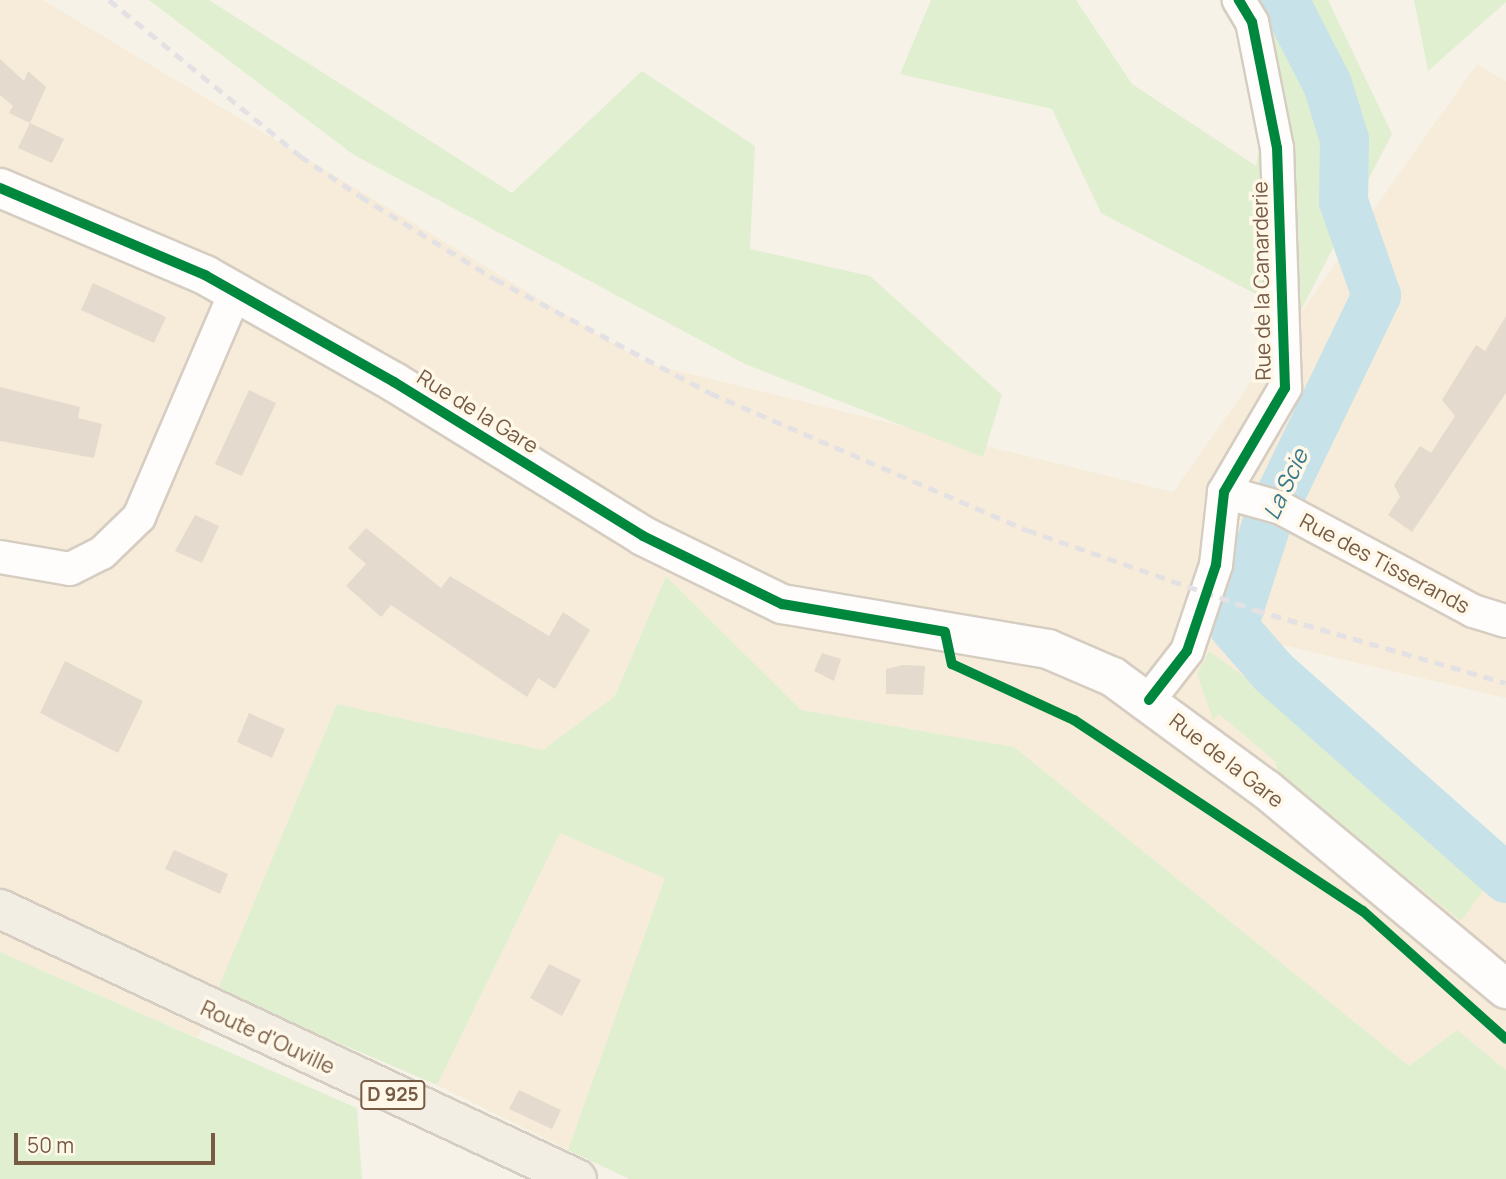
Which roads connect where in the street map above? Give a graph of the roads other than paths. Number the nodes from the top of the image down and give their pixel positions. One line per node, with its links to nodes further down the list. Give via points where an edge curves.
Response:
1 (1239, 0): 4 (street, Rue de la Canarderie, via 1252,22 1277,148 1285,387)
2 (0, 188): 3 (street, Rue de la Gare)
3 (235, 293): 5 (street, via 139,516 102,553 70,569); 7 (street, Rue de la Gare, via 643,536 782,604 1048,649)
4 (1232, 493): 6 (street, Rue des Tisserands, via 1281,508 1473,611); 7 (street, Rue de la Canarderie, via 1216,565 1187,651)
5 (0, 557)
6 (1506, 621)
7 (1149, 700): 9 (street, Rue de la Gare)
8 (0, 909): 10 (main road, Route d'Ouville / D 925)
9 (1506, 989)
10 (576, 1179)

